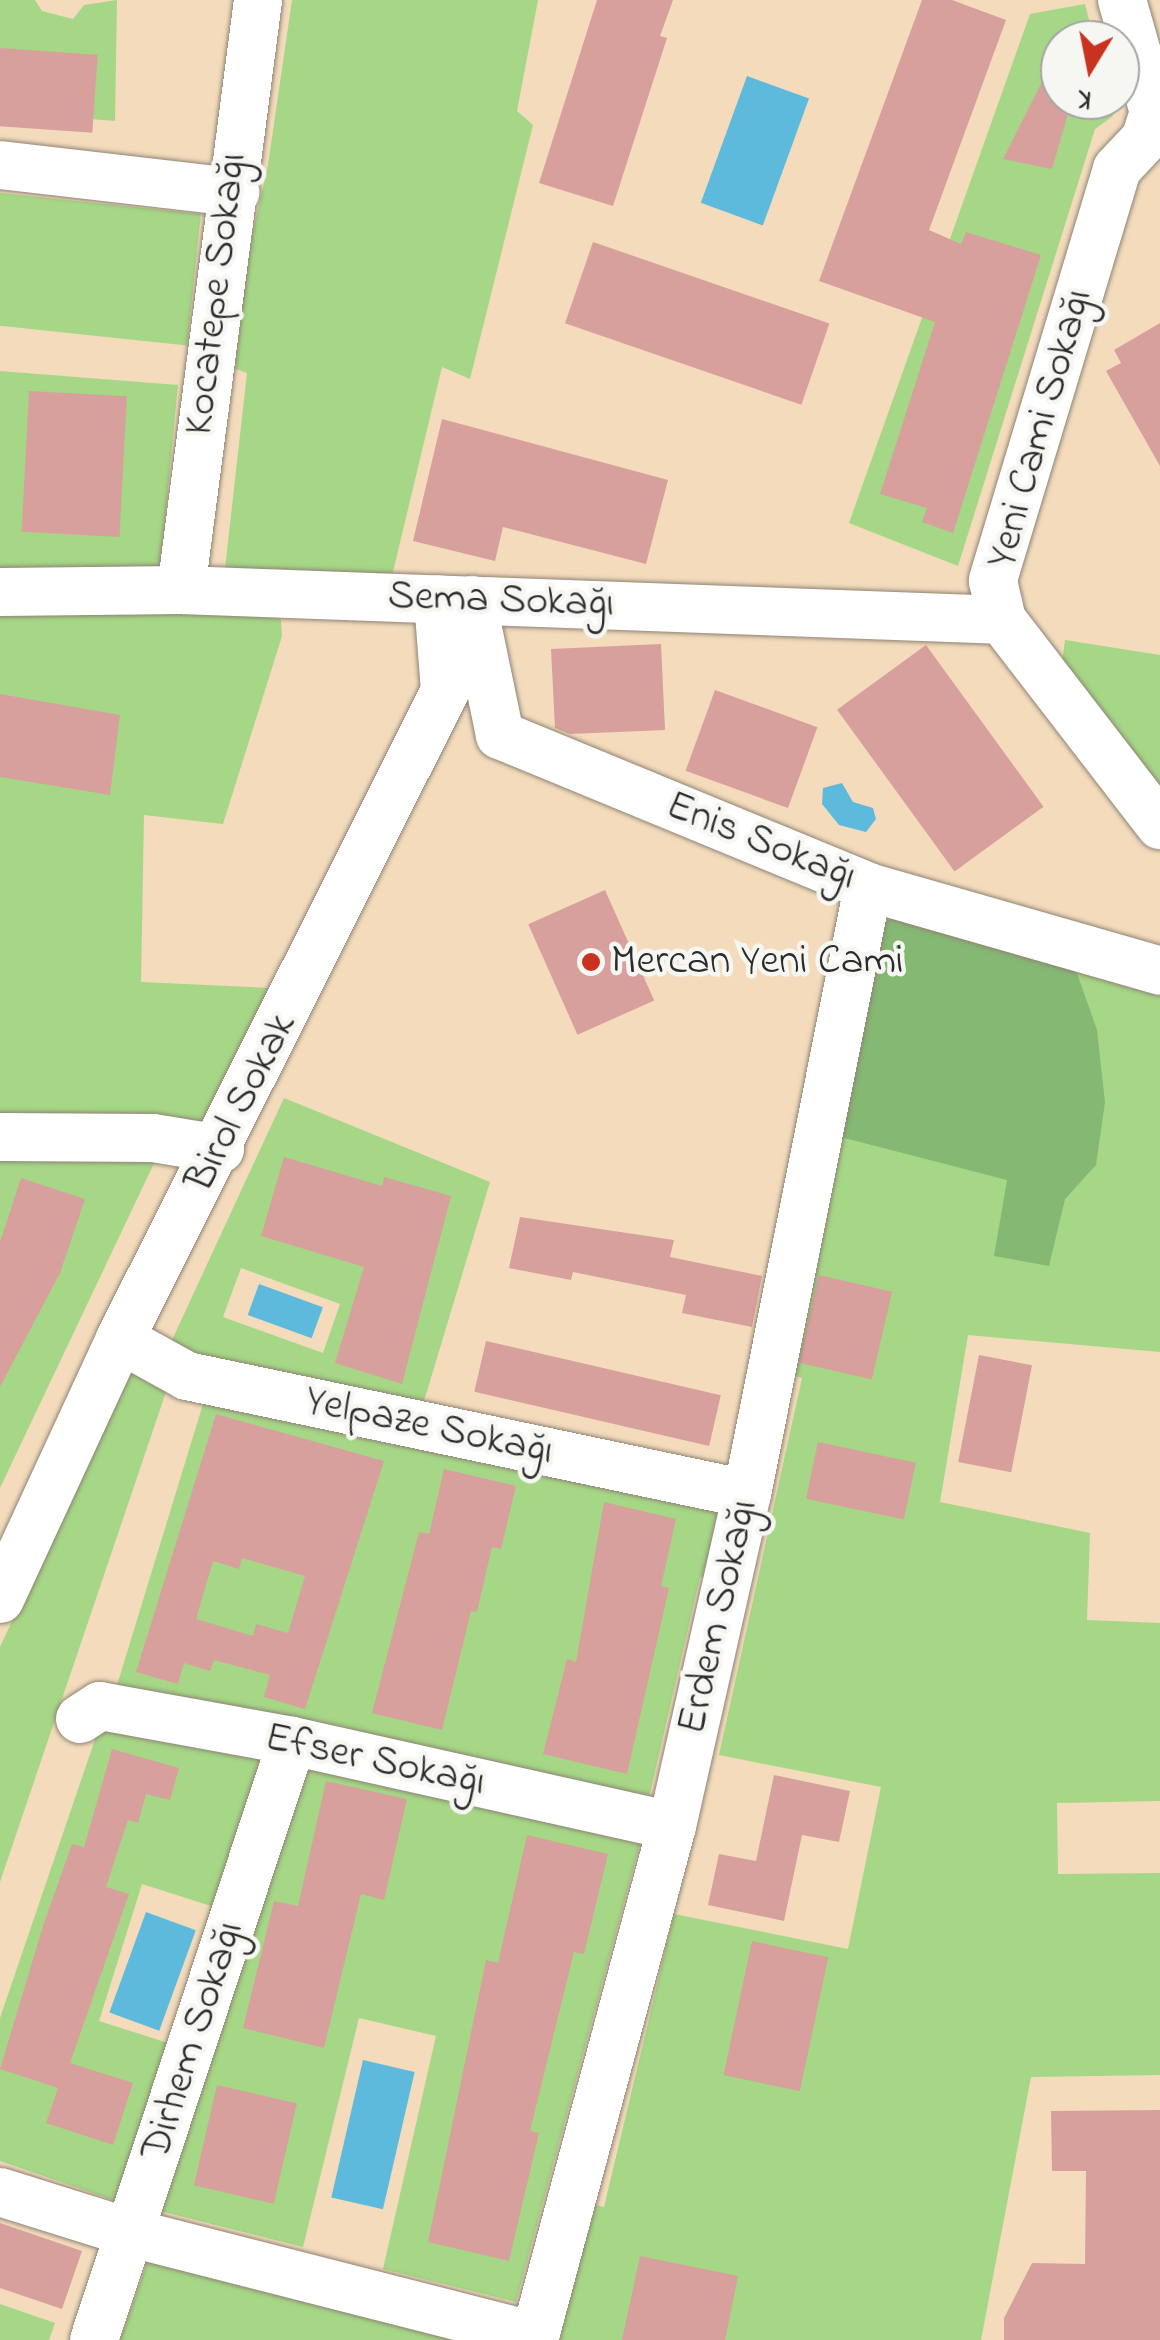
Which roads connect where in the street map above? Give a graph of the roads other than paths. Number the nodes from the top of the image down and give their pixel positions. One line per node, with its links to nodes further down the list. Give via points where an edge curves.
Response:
1 (258, 0): 4 (street, Kocatepe Sokağı, via 232,165)
2 (1122, 0): 8 (street, Yeni Cami Sokağı, via 1154,112 1145,138 1116,169 994,581)
3 (0, 166): 4 (street)
4 (235, 192): 5 (street, Kocatepe Sokağı, via 206,365)
5 (181, 590): 6 (street, Sema Sokağı); 7 (street, Sema Sokağı)
6 (0, 592)
7 (455, 600): 8 (street, Sema Sokağı); 10 (street, Enis Sokağı, via 500,736); 13 (street, Birol Sokak, via 445,691)
8 (1002, 620): 9 (street, Yeni Cami Sokağı)
9 (1160, 825)
10 (868, 886): 11 (street, Enis Sokağı); 15 (street, Erdem Sokağı)
11 (1160, 970)
12 (0, 1138): 13 (street, via 153,1138)
13 (220, 1148): 14 (street, Birol Sokak)
14 (120, 1339): 15 (street, Yelpaze Sokağı, via 188,1376); 16 (street, Birol Sokak)
15 (747, 1494): 19 (street, Erdem Sokağı)
16 (0, 1599)
17 (80, 1719): 18 (street, Efser Sokağı, via 100,1706)
18 (292, 1742): 19 (street, Efser Sokağı); 21 (street, Dirhem Sokağı)
19 (672, 1826): 22 (street, Erdem Sokağı)
20 (0, 2192): 21 (street)
21 (131, 2232): 22 (street); 23 (street, Dirhem Sokağı)
22 (535, 2338)
23 (94, 2340)

